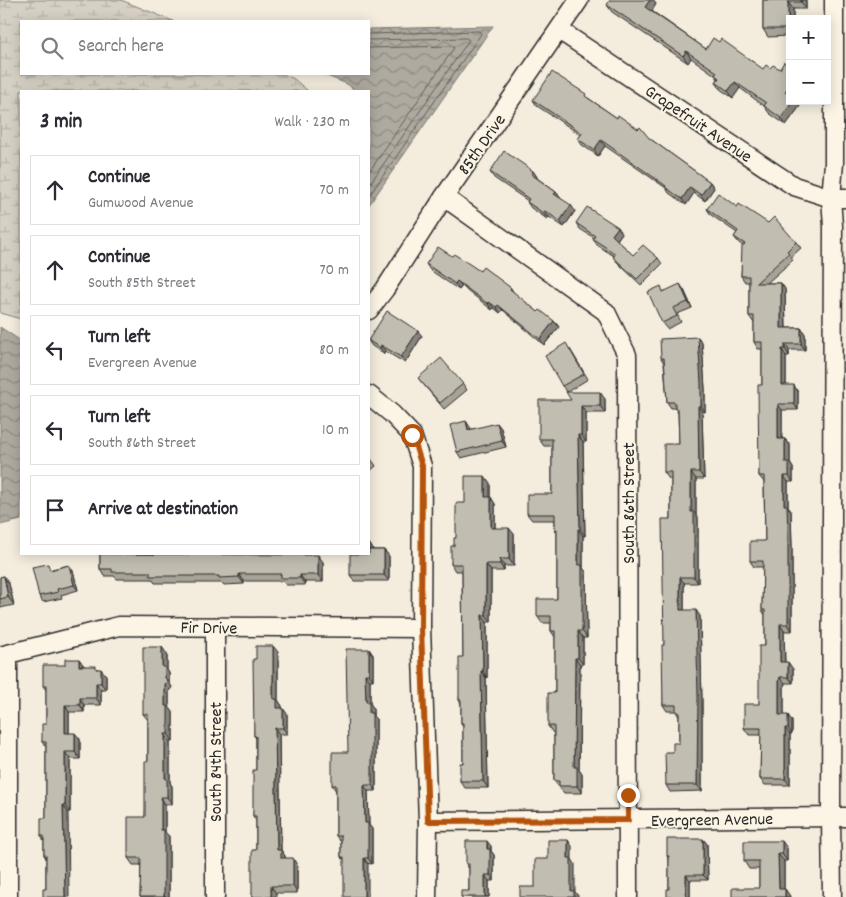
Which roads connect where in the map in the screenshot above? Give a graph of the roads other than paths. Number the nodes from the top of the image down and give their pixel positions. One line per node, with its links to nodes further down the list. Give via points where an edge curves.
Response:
1 (579, 0): 3 (street, 85th Drive)
2 (834, 0): 5 (street, via 834,163)
3 (559, 30): 4 (street, 85th Drive); 5 (street, Grapefruit Avenue, via 794,186)
4 (444, 197): 6 (street, 85th Drive); 12 (street, South 86th Street, via 606,312 627,355)
5 (838, 198): 11 (street, via 833,226)
6 (370, 309)
7 (370, 396): 9 (street, via 412,435 422,466)
8 (215, 627): 9 (street, Fir Drive); 10 (street, Fir Drive, via 119,626); 15 (street, South 84th Street)
9 (421, 628): 13 (street)
10 (4, 655): 14 (street)
11 (838, 817): 12 (street, Evergreen Avenue); 18 (street)
12 (628, 820): 13 (street, Evergreen Avenue); 17 (street, South 86th Street)
13 (428, 821): 16 (street)
14 (8, 897)
15 (215, 897)
16 (427, 897)
17 (628, 897)
18 (832, 897)

